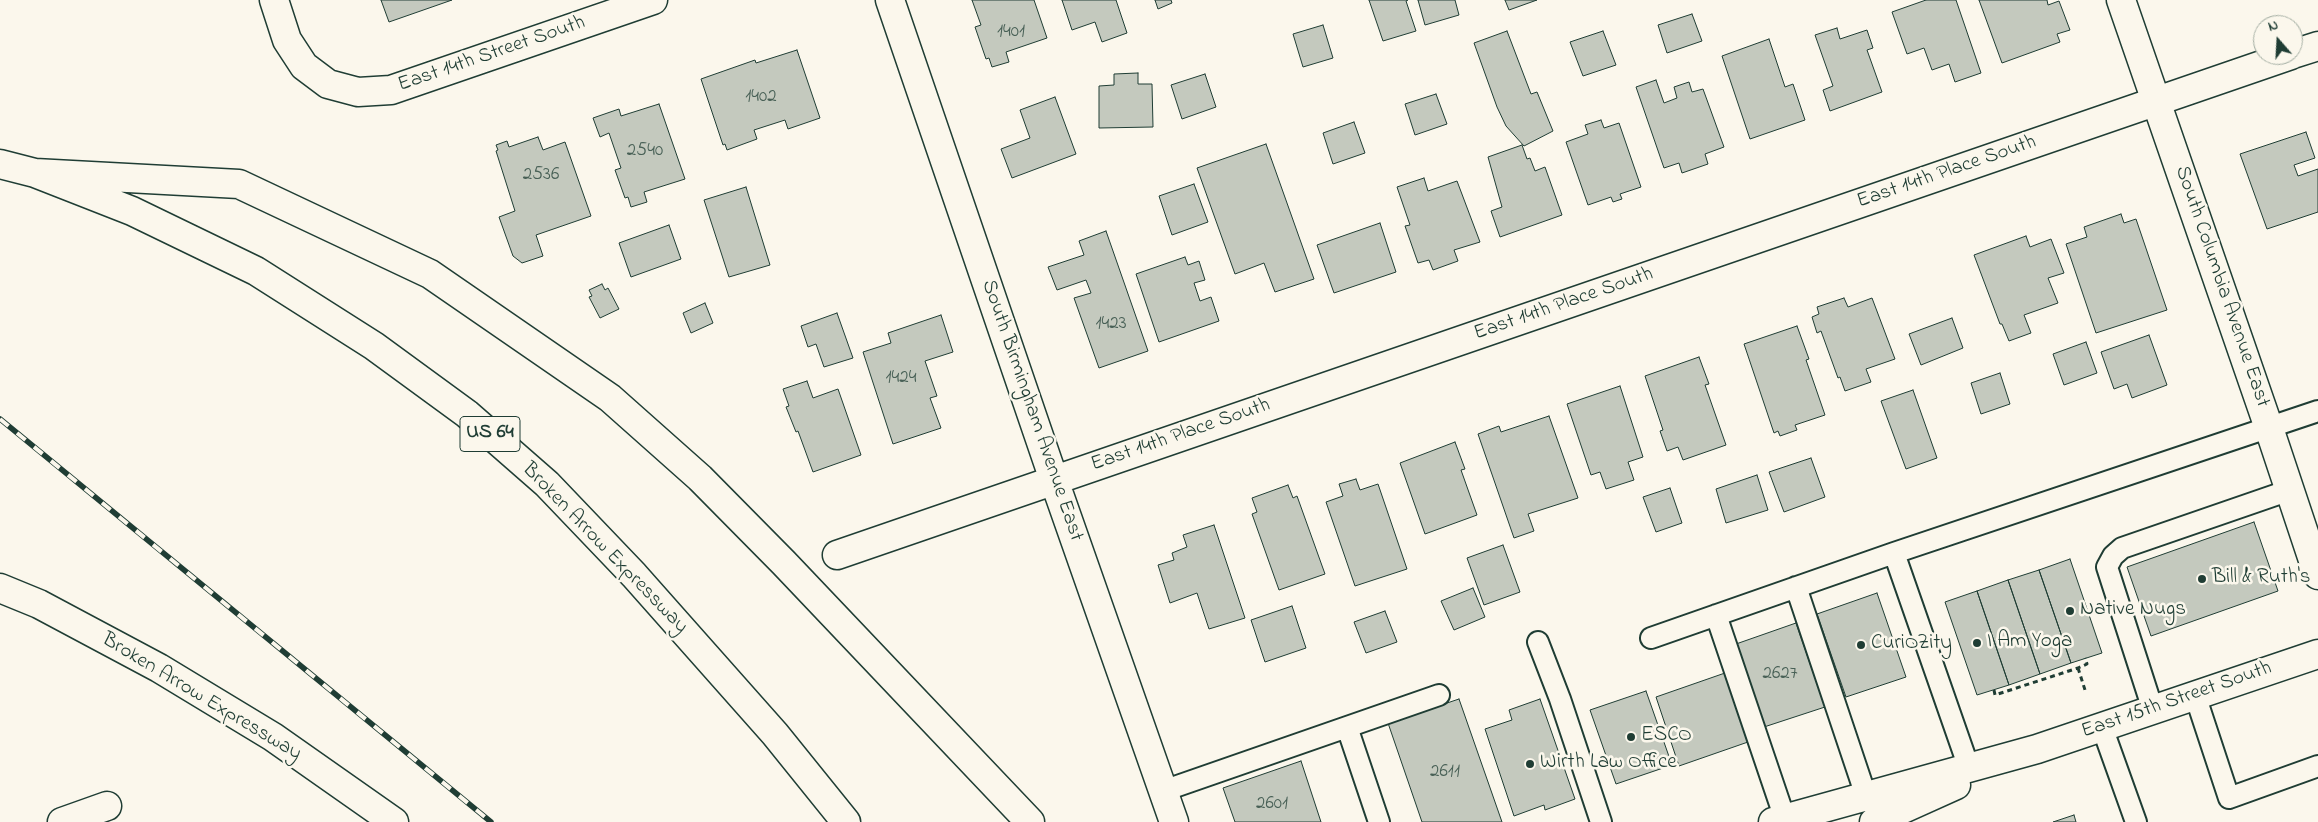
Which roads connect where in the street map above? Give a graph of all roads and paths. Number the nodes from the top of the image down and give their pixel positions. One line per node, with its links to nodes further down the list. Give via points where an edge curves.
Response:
1 (274, 0): 2 (main road, East 14th Street South, via 287,40 304,66 328,84 358,92 391,90)
2 (653, 0)
3 (890, 0): 13 (main road, South Birmingham Avenue East)
4 (2121, 0): 8 (main road, South Columbia Avenue East)
5 (2318, 46): 6 (main road, East 14th Place South)
6 (2303, 51)
7 (2263, 65): 8 (main road, East 14th Place South)
8 (2156, 102): 12 (main road, South Columbia Avenue East); 13 (main road, East 14th Place South)
9 (0, 164): 10 (main road, Broken Arrow Expressway / US 64)
10 (35, 173): 49 (main road, Broken Arrow Expressway / US 64, via 132,211 256,271 374,346 467,414 546,484 634,575 775,734); 50 (main road, via 239,184 430,274 610,398 700,478)
11 (2318, 411): 12 (lane)
12 (2270, 428): 14 (main road, South Columbia Avenue East); 15 (lane)
13 (1054, 480): 16 (main road, East 14th Place South); 42 (main road, South Birmingham Avenue East)
14 (2290, 490): 17 (main road, South Columbia Avenue East); 36 (lane, via 2122,548 2113,556 2107,568)
15 (1894, 553): 18 (lane); 41 (lane)
16 (837, 555)
17 (2318, 575)
18 (1796, 587): 22 (lane); 43 (lane)
19 (0, 588): 21 (main road, Broken Arrow Expressway)
20 (0, 600): 21 (main road)
21 (40, 604): 48 (main road, Broken Arrow Expressway, via 159,668 273,737)
22 (1716, 615): 23 (lane); 46 (lane)
23 (1651, 638)
24 (1538, 642): 53 (lane)
25 (2318, 654): 35 (main road, East 15th Street South)
26 (2085, 658): 27 (path, via 2087,664)
27 (2078, 668): 29 (path); 33 (path)
28 (2054, 669): 29 (path)
29 (2057, 675): 31 (path)
30 (2024, 679): 31 (path)
31 (2027, 685): 32 (path, via 1995,695)
32 (1994, 690)
33 (2085, 690)
34 (1439, 695): 38 (lane)
35 (2195, 695): 36 (main road, East 15th Street South); 40 (lane, via 2228,798)
36 (2153, 710): 37 (main road, East 15th Street South)
37 (2102, 726): 39 (main road, East 15th Street South); 55 (lane)
38 (1347, 727): 42 (lane); 52 (lane)
39 (2037, 749): 41 (main road, East 15th Street South); 45 (main road, East 15th Street South)
40 (2318, 766)
41 (1968, 768): 43 (main road, East 15th Street South)
42 (1163, 790): 51 (main road, South Birmingham Avenue East)
43 (1866, 796): 46 (main road, East 15th Street South)
44 (107, 806): 47 (main road)
45 (1909, 815): 54 (main road, East 15th Street South)
46 (1779, 820)
47 (62, 822)
48 (394, 822)
49 (846, 822)
50 (1030, 822)
51 (1174, 822)
52 (1379, 822)
53 (1601, 822)
54 (1874, 822)
55 (2136, 822)

